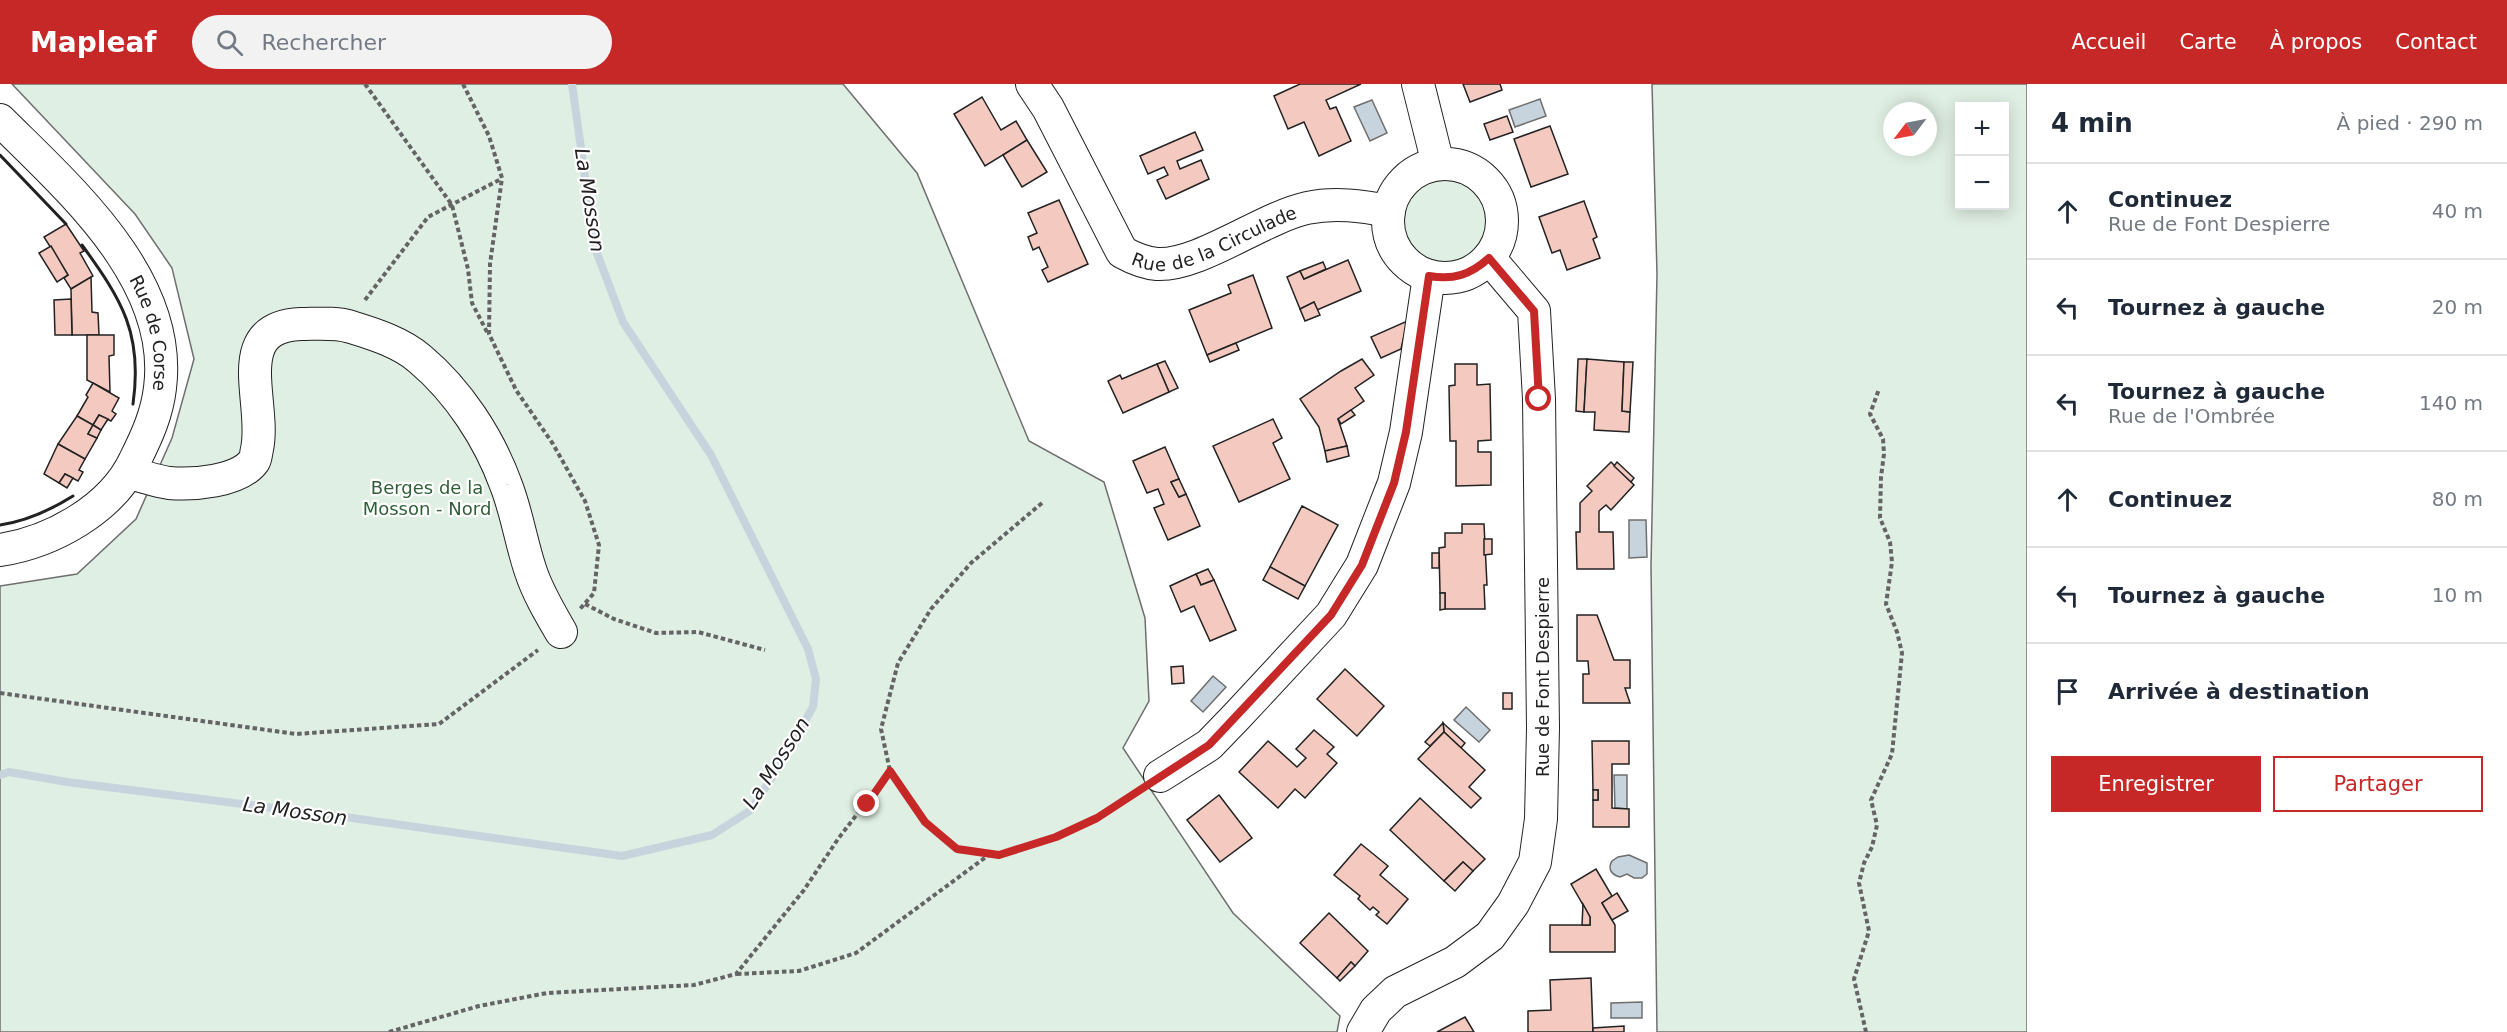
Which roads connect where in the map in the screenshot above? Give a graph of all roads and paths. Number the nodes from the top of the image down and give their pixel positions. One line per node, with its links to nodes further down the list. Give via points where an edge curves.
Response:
1 (365, 84): 8 (path)
2 (463, 84): 7 (path, via 489,136)
3 (1032, 84): 9 (street, Rue de la Circulade, via 1122,252 1140,261 1183,261 1305,208 1329,205)
4 (1418, 84): 6 (street)
5 (0, 120): 15 (street, Rue de Corse, via 89,211 125,258 149,306 160,347 161,386 152,425)
6 (1438, 164): 9 (street, via 1421,169 1406,180); 10 (street, via 1458,165 1476,173 1500,203 1499,242)
7 (502, 178): 8 (path); 13 (path, via 490,264)
8 (452, 205): 12 (path, via 428,217); 13 (path, via 472,303)
9 (1389, 211): 11 (street, via 1391,235 1401,258)
10 (1489, 258): 11 (street, via 1461,276); 27 (street, Rue de Font Despierre, via 1534,311 1539,399 1543,728 1541,819 1535,862 1513,904 1490,936 1455,962 1395,992 1376,1010)
11 (1429, 276): 23 (street, via 1406,432 1394,483 1362,565 1331,615 1216,738)
12 (348, 326): 15 (street, via 288,325 262,339 255,369 260,437 255,460 243,471 191,484 167,483); 19 (street, via 386,339 419,357 466,410 506,483 530,570)
13 (489, 334): 18 (path, via 516,390 585,501 599,545 594,593)
14 (1879, 388): 28 (path, via 1870,414 1883,439 1880,518 1890,542 1892,562 1886,604 1902,652 1892,754 1871,800 1877,825 1859,884 1869,931 1854,979)
15 (129, 473): 17 (street, Rue de Corse, via 93,511 40,540)
16 (1042, 503): 22 (path, via 971,563 931,609 898,663 881,729)
17 (0, 550)
18 (585, 604): 19 (path); 20 (path, via 614,619 657,633 698,632)
19 (561, 633): 21 (path, via 439,724 296,734)
20 (765, 650)
21 (0, 693)
22 (890, 771): 24 (path, via 925,822 957,849); 25 (path, via 804,890)
23 (1160, 776): 24 (path, via 1097,818 1056,837 999,855)
24 (990, 854): 25 (path, via 856,953 799,971)
25 (736, 974): 26 (path, via 694,985 547,993 479,1006)
26 (389, 1032)
27 (1363, 1032)
28 (1866, 1032)

